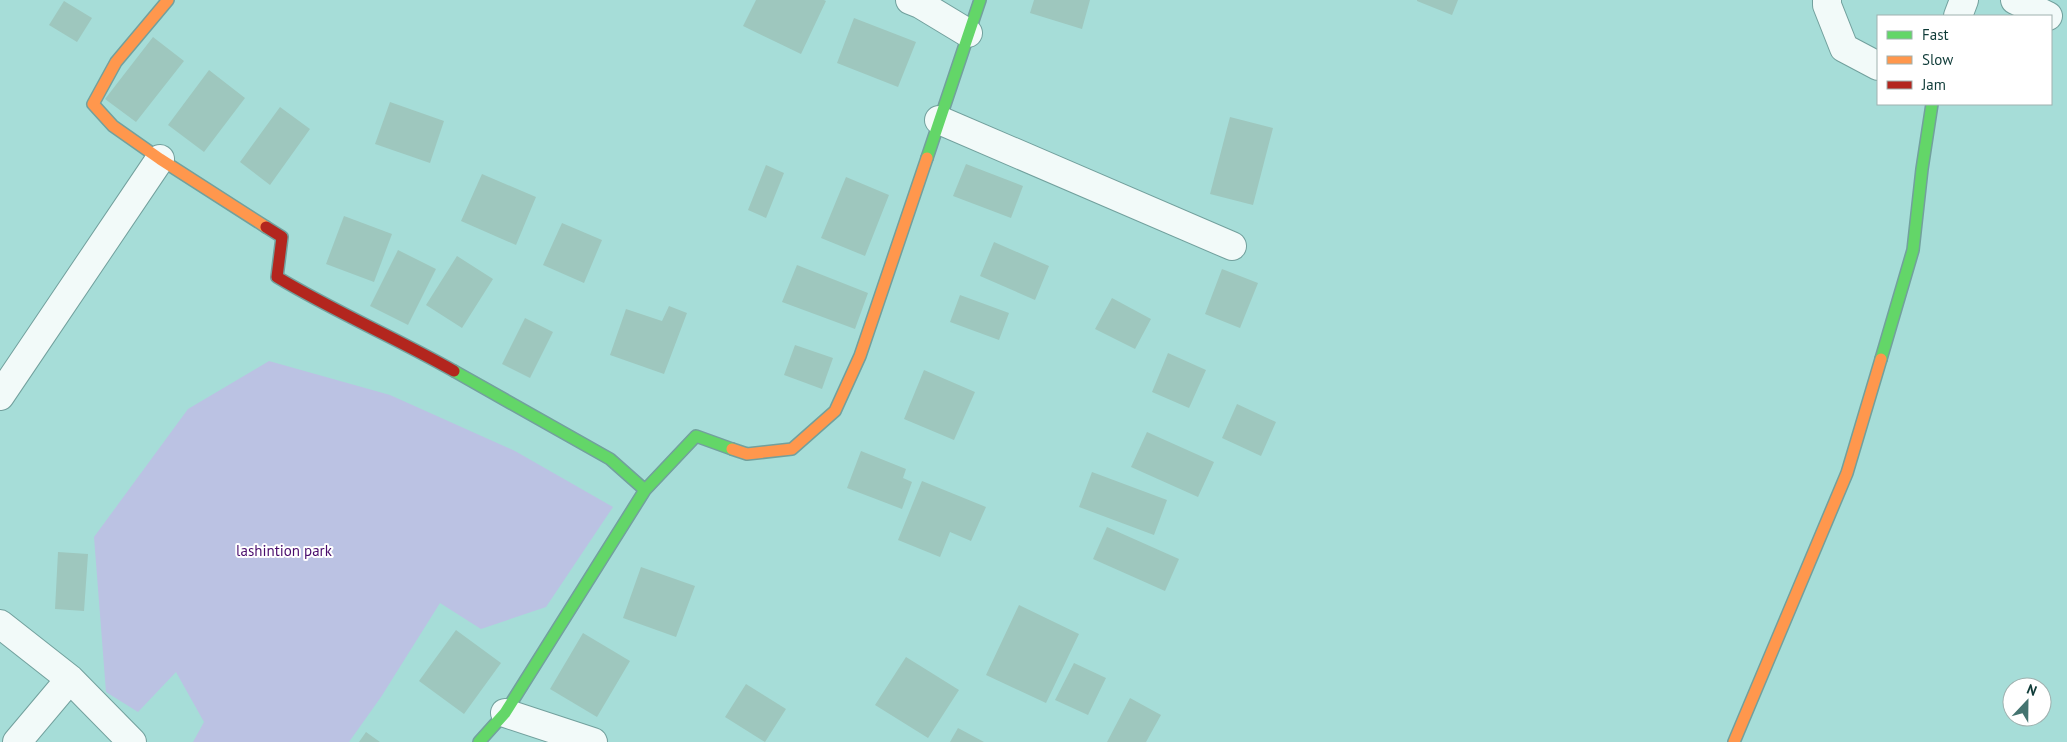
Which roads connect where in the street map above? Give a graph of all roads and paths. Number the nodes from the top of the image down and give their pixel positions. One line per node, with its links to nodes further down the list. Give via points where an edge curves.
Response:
1 (168, 0): 15 (street, via 145,25 100,86 93,104 113,126)
2 (910, 0): 11 (street)
3 (980, 0): 11 (street)
4 (1827, 0): 12 (street, via 1844,48)
5 (1964, 0): 7 (street)
6 (2015, 0): 8 (street)
7 (1958, 15)
8 (2045, 15)
9 (2052, 18): 10 (street)
10 (2067, 26)
11 (968, 33): 14 (street)
12 (1877, 65)
13 (1932, 105): 26 (street, via 1913,250 1847,474)
14 (939, 120): 16 (street); 18 (street, via 860,356 836,411 792,449 746,454 696,436)
15 (160, 159): 17 (street); 18 (street, via 282,237 277,276 322,304 408,345 610,459)
16 (1232, 246)
17 (0, 396)
18 (645, 490): 21 (street)
19 (0, 624): 20 (street)
20 (70, 679): 22 (street); 23 (street)
21 (505, 713): 24 (street); 25 (street)
22 (17, 742)
23 (132, 742)
24 (479, 742)
25 (593, 742)
26 (1734, 742)

